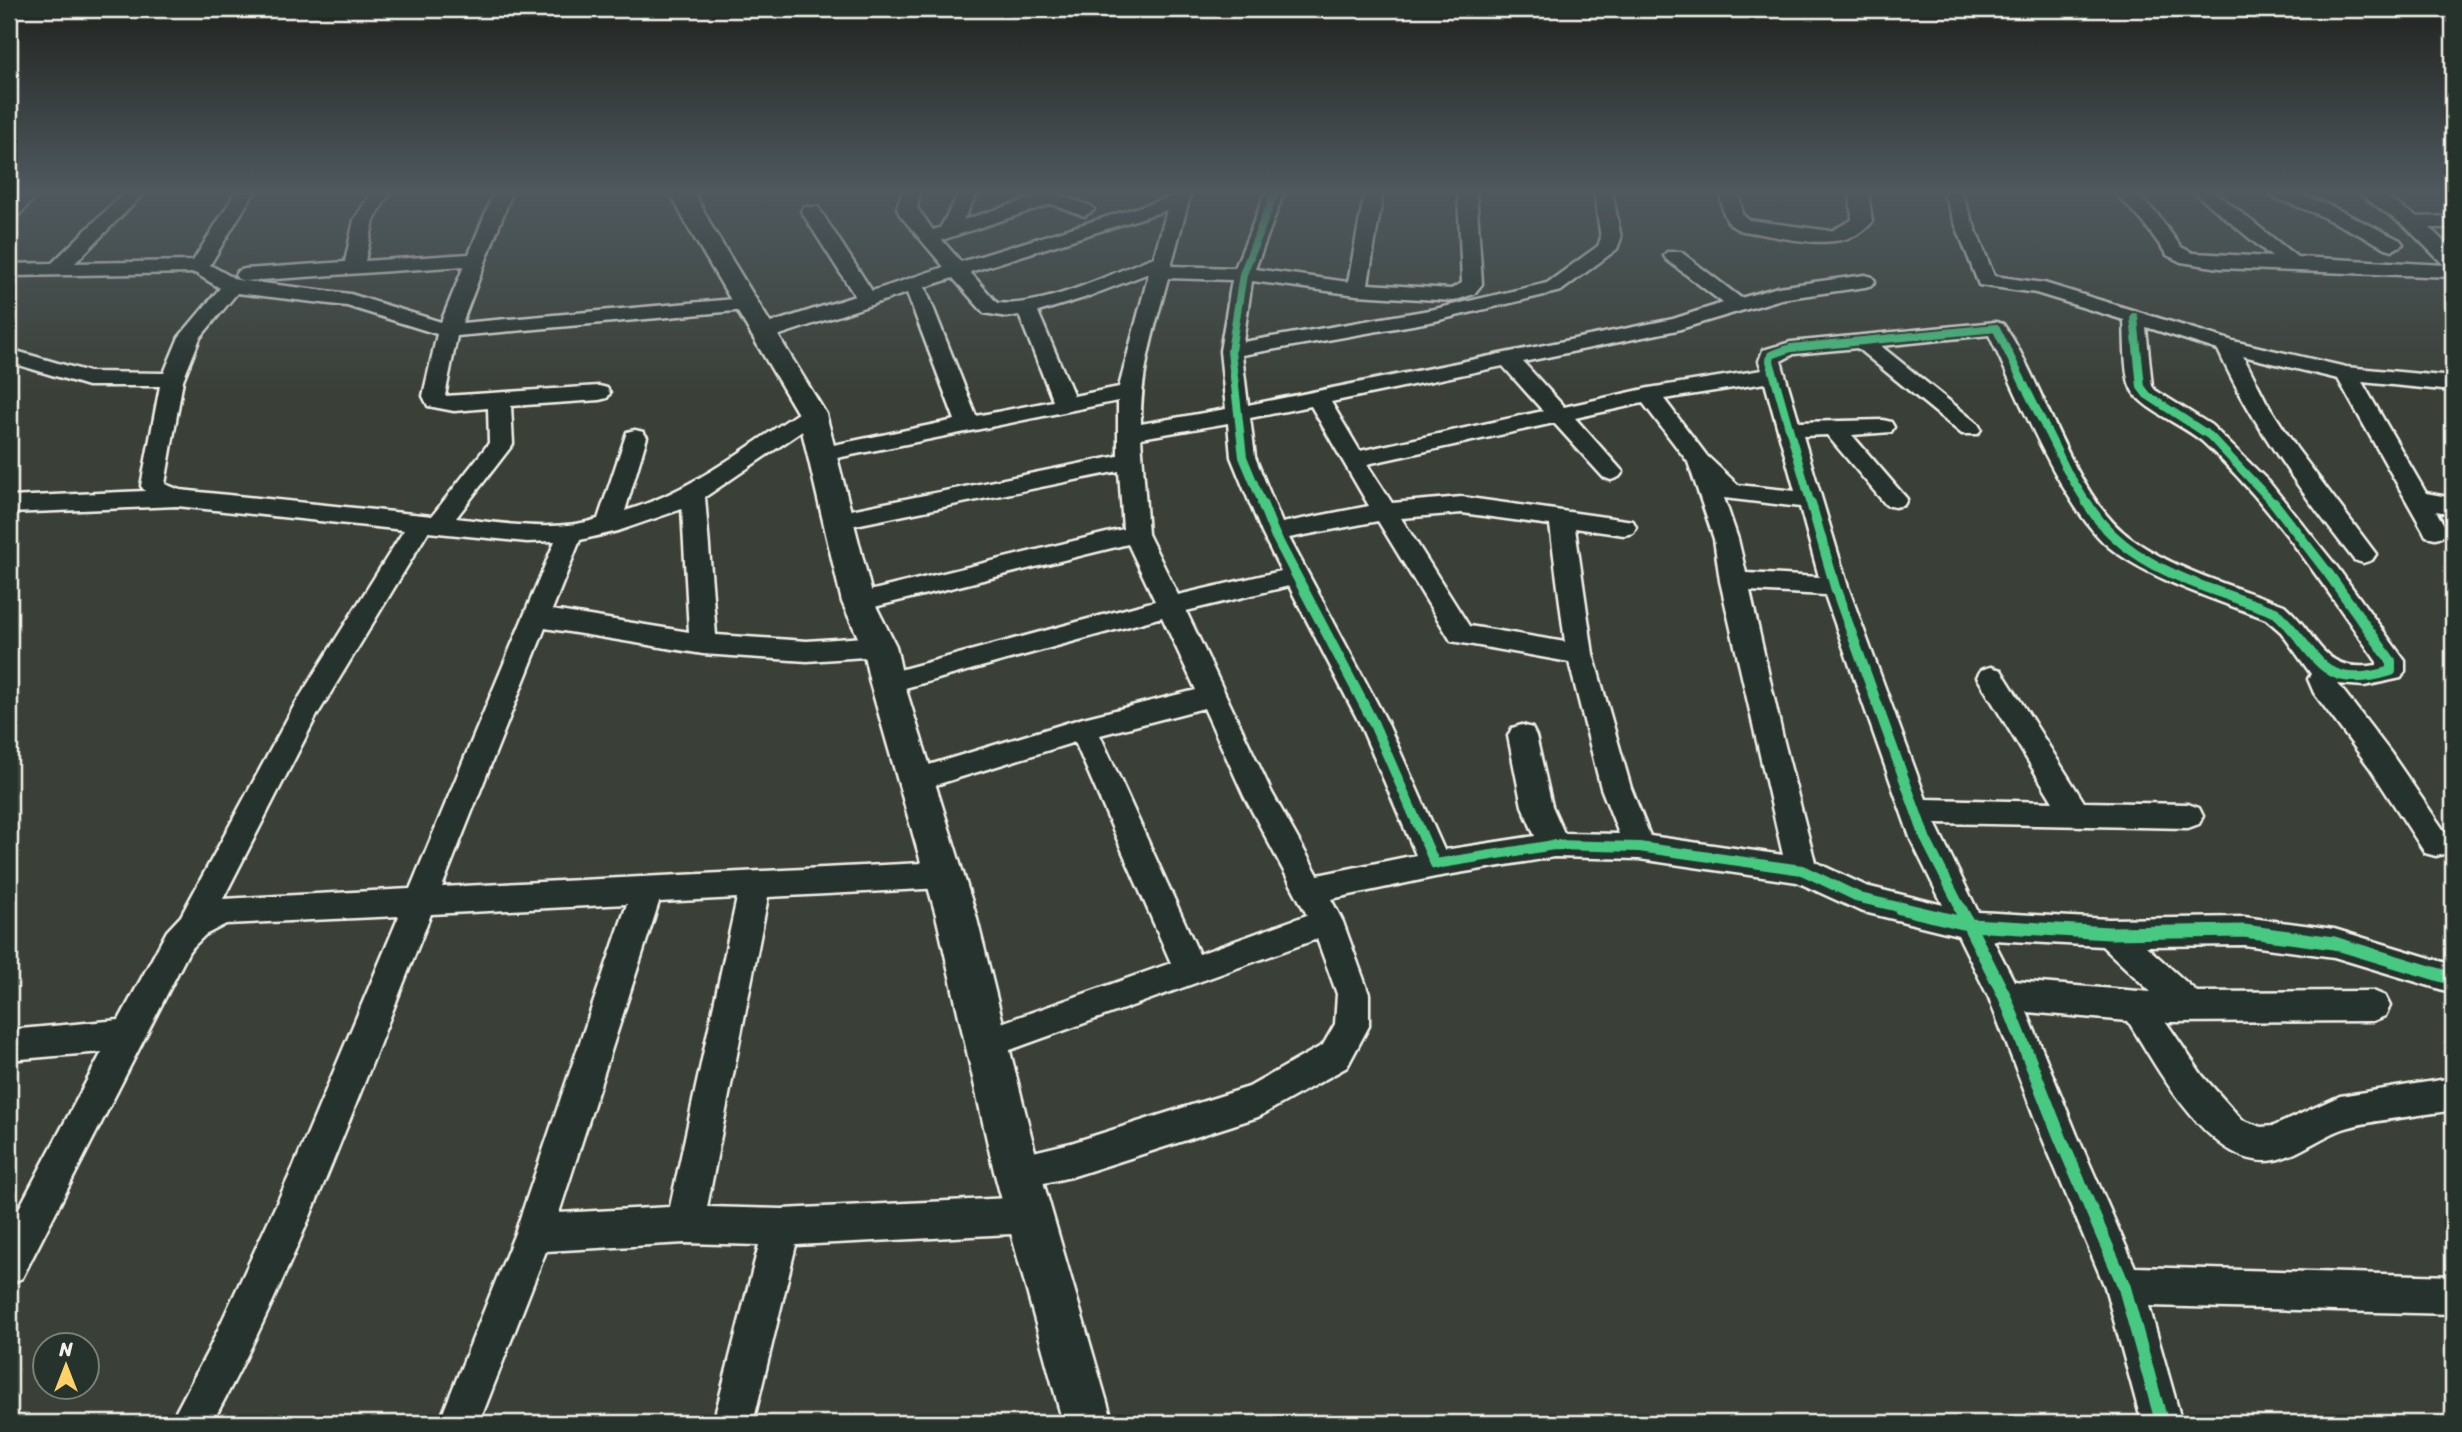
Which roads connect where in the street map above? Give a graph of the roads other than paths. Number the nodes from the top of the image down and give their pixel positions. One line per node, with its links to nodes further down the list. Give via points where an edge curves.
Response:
1 (68, 259): 21 (street)
2 (222, 259): 26 (street)
3 (356, 259): 20 (street)
4 (476, 259): 20 (street); 37 (street)
5 (720, 259): 35 (street)
6 (841, 259): 31 (street)
7 (951, 259): 24 (street)
8 (996, 259): 24 (street)
9 (1163, 259): 19 (street)
10 (1249, 259): 25 (street)
11 (1362, 259): 30 (street)
12 (1471, 259): 30 (street, via 1472,284 1467,290 1441,295)
13 (1593, 259): 40 (street, via 1554,287 1435,315)
14 (1678, 259): 32 (street)
15 (1978, 259): 28 (street)
16 (2202, 259): 18 (street)
17 (2287, 259): 18 (street)
18 (2292, 263): 23 (street)
19 (1161, 266): 25 (street); 33 (street); 47 (street)
20 (354, 267): 26 (street)
21 (58, 269): 22 (street); 26 (street)
22 (9, 270)
23 (2453, 271)
24 (958, 272): 29 (street); 33 (street, via 991,309)
25 (1243, 274): 30 (street); 40 (street)
26 (216, 277): 37 (street, via 350,300); 45 (street)
27 (1865, 281): 32 (street, via 1778,293)
28 (1986, 281): 34 (street, via 2037,287); 36 (street)
29 (914, 285): 31 (street); 56 (street)
30 (1357, 289)
31 (868, 301): 35 (street)
32 (1738, 305): 42 (street, via 1677,324)
33 (1027, 310): 52 (street)
34 (2134, 317): 39 (street); 95 (street, via 2141,387 2208,435 2268,498 2347,598 2393,667 2385,673 2345,676)
35 (755, 318): 37 (street); 53 (street)
36 (1997, 328): 38 (street); 95 (street, via 2067,471 2098,522 2121,544 2159,568 2275,612)
37 (448, 331): 51 (street, via 436,401)
38 (1862, 341): 43 (street, via 1777,351 1771,355); 60 (street)
39 (2227, 346): 44 (street); 85 (street, via 2275,435)
40 (1231, 352): 54 (street)
41 (9, 355): 45 (street, via 88,379)
42 (1508, 359): 50 (street); 55 (street)
43 (1773, 374): 49 (street); 59 (street)
44 (2346, 374): 46 (street); 72 (street)
45 (172, 380): 69 (street, via 153,486)
46 (2453, 384)
47 (1129, 392): 52 (street); 61 (street)
48 (600, 393): 51 (street)
49 (1649, 394): 55 (street); 66 (street)
50 (1318, 398): 54 (street); 64 (street)
51 (499, 400): 78 (street, via 501,444)
52 (1066, 405): 56 (street)
53 (812, 414): 63 (street); 68 (street)
54 (1237, 414): 61 (street); 83 (street, via 1243,457)
55 (1560, 415): 64 (street); 67 (street)
56 (968, 425): 63 (street)
57 (1883, 427): 58 (street)
58 (1833, 428): 59 (street); 70 (street)
59 (1789, 429): 71 (street)
60 (1970, 429)
61 (1130, 433): 65 (street)
62 (635, 437): 79 (street)
63 (822, 454): 77 (street)
64 (1353, 460): 75 (street)
65 (1130, 461): 77 (street); 84 (street)
66 (1699, 461): 71 (street, via 1731,492); 87 (street, via 1726,539)
67 (1611, 472)
68 (693, 494): 79 (street); 92 (street)
69 (177, 498): 73 (street); 78 (street)
70 (1895, 499)
71 (1811, 500): 88 (street)
72 (2420, 500): 74 (street); 81 (street)
73 (9, 505)
74 (2453, 506)
75 (1384, 511): 76 (street, via 1462,505); 83 (street); 94 (street, via 1460,634)
76 (1561, 519): 80 (street); 94 (street)
77 (836, 521): 89 (street)
78 (428, 525): 82 (street, via 527,534); 116 (street, via 304,713)
79 (608, 525): 82 (street)
80 (1624, 527)
81 (2435, 530)
82 (571, 532): 91 (street)
83 (1274, 533): 86 (street)
84 (1136, 534): 89 (street); 90 (street)
85 (2362, 555)
86 (1296, 576): 90 (street); 108 (street, via 1373,722)
87 (1733, 581): 88 (street); 109 (street)
88 (1835, 587): 102 (street)
89 (858, 602): 93 (street)
90 (1170, 606): 97 (street); 98 (street)
91 (536, 617): 92 (street); 114 (street)
92 (704, 644): 93 (street, via 807,651)
93 (879, 646): 97 (street)
94 (1580, 654): 107 (street, via 1616,788)
95 (2326, 671): 105 (street, via 2324,686)
96 (1991, 677): 103 (street)
97 (887, 683): 101 (street)
98 (1212, 696): 99 (street); 113 (street)
99 (1083, 729): 101 (street); 119 (street)
100 (1522, 736): 106 (street, via 1537,806)
101 (916, 780): 110 (street)
102 (1916, 811): 103 (street); 117 (street)
103 (2076, 814): 104 (street)
104 (2188, 816)
105 (2436, 844)
106 (1554, 845): 107 (street); 108 (street)
107 (1639, 847): 109 (street)
108 (1434, 864): 113 (street)
109 (1802, 870): 117 (street, via 1860,898)
110 (943, 875): 111 (street); 126 (street)
111 (755, 886): 112 (street); 131 (street)
112 (647, 890): 114 (street); 133 (street)
113 (1310, 890): 115 (street)
114 (419, 899): 116 (street, via 226,911); 137 (street, via 308,1176 223,1363)
115 (1327, 922): 119 (street); 129 (street, via 1353,994 1352,1026 1335,1056 1258,1101 1071,1160)
116 (194, 923): 125 (street, via 178,942)
117 (1970, 925): 118 (street); 121 (street)
118 (2109, 933): 120 (street, via 2244,931 2334,943); 122 (street)
119 (1190, 970): 126 (street)
120 (2453, 979)
121 (2004, 995): 124 (street); 135 (street)
122 (2189, 1006): 123 (street); 124 (street)
123 (2373, 1006)
124 (2137, 1007): 128 (street, via 2190,1086 2230,1132 2246,1140 2276,1143 2340,1113)
125 (130, 1034): 127 (street); 134 (street)
126 (988, 1043): 129 (street)
127 (9, 1045)
128 (2453, 1094)
129 (1017, 1171): 130 (street)
130 (1031, 1215): 132 (street); 140 (street)
131 (685, 1225): 132 (street); 133 (street)
132 (782, 1227): 139 (street)
133 (534, 1233): 138 (street)
134 (13, 1249)
135 (2124, 1286): 136 (street); 141 (street)
136 (2453, 1296)
137 (190, 1423)
138 (459, 1423)
139 (733, 1423)
140 (1088, 1423)
141 (2162, 1423)

